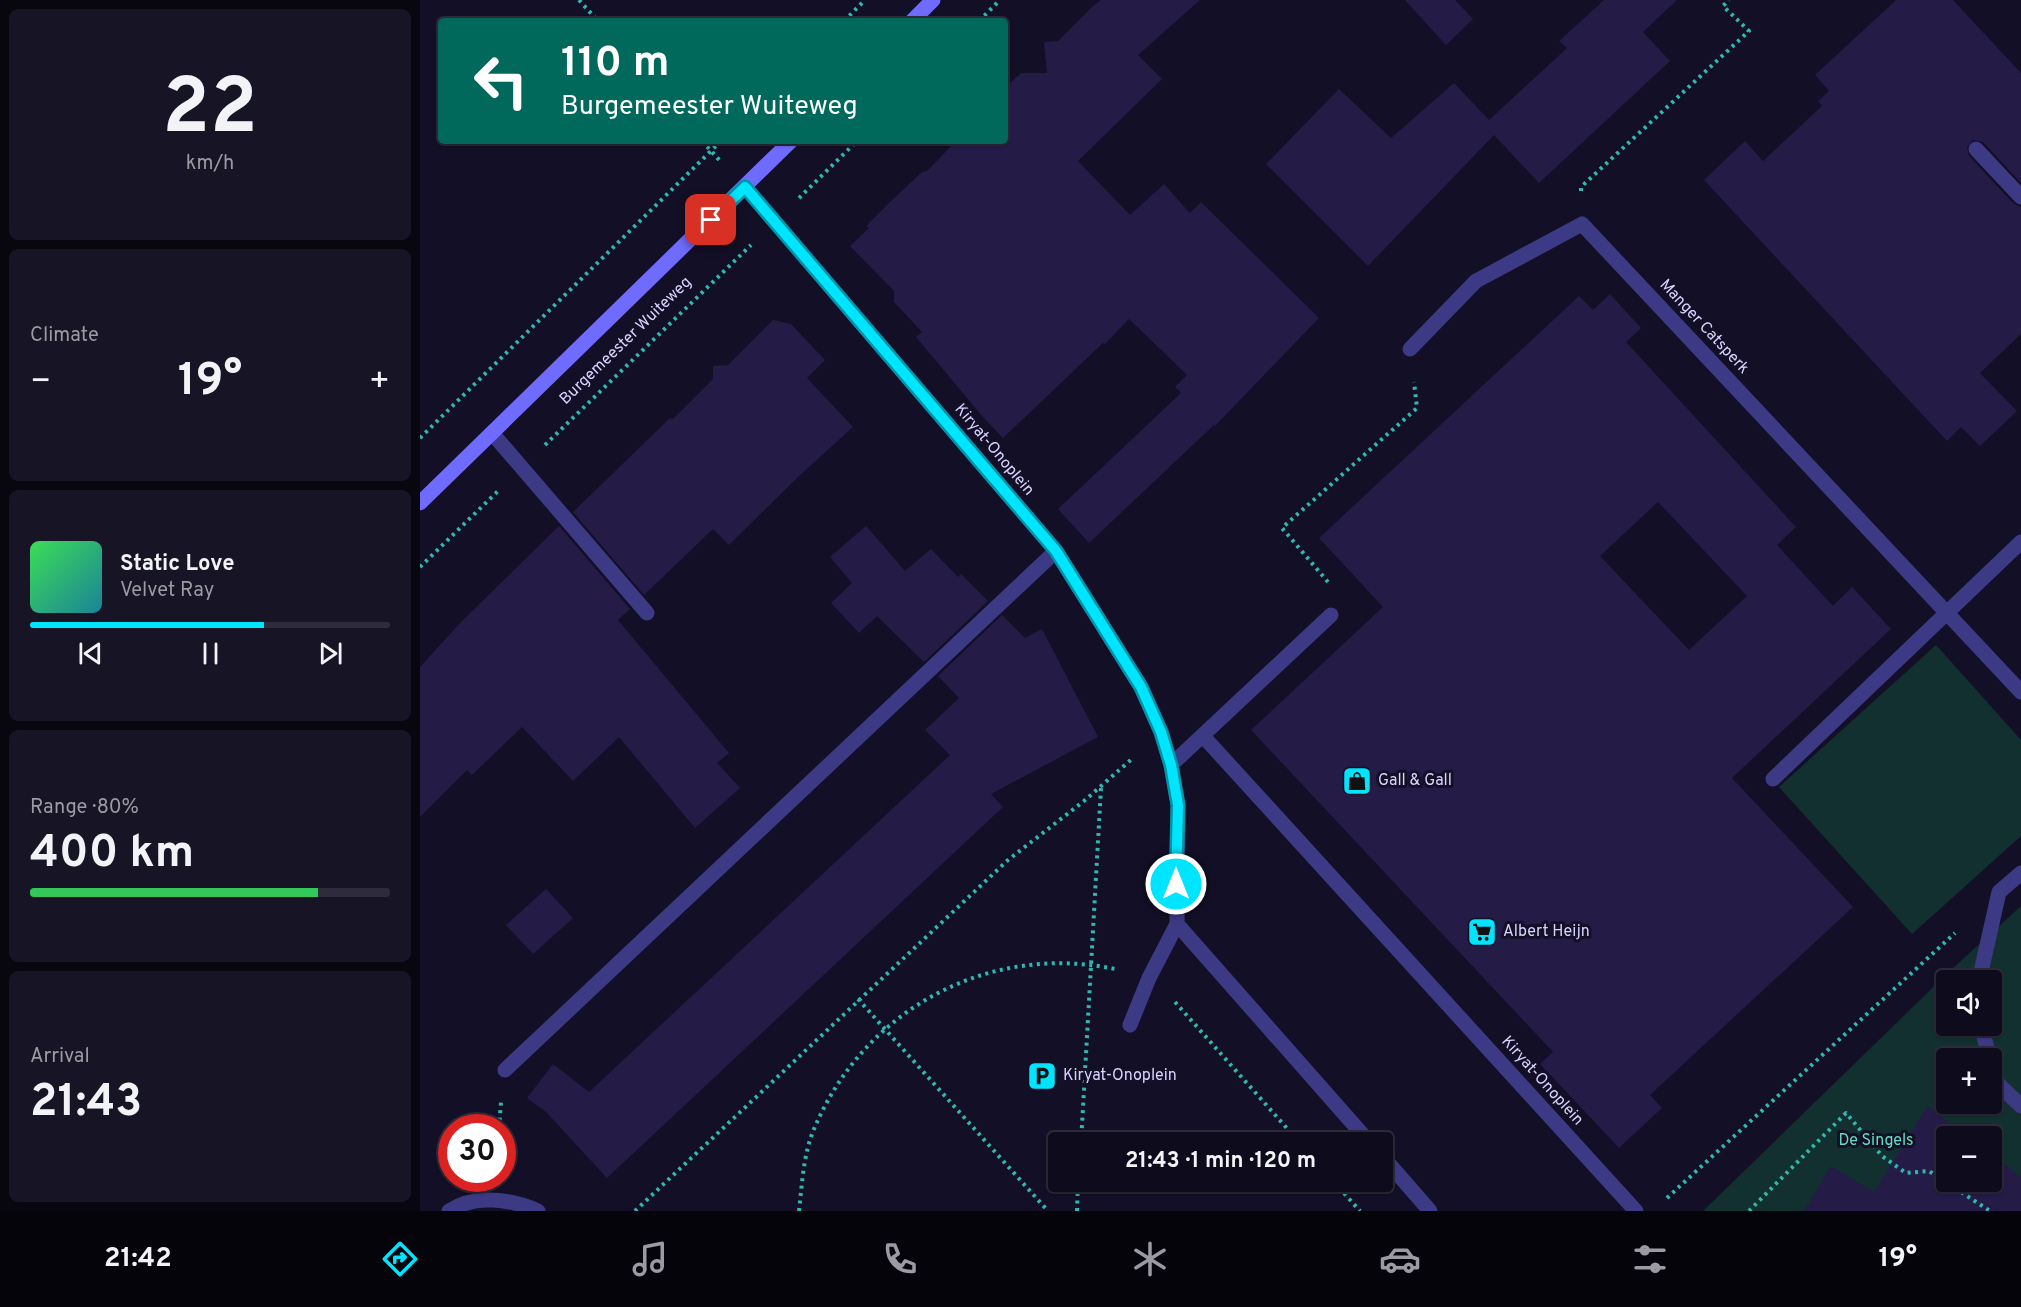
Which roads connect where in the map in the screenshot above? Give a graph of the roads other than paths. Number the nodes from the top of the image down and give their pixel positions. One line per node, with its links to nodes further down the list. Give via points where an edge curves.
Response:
1 (933, 0): 2 (street)
2 (915, 18)
3 (788, 144): 5 (street, Burgemeester Wuiteweg)
4 (1976, 149): 6 (street)
5 (745, 187): 8 (street, Burgemeester Wuiteweg); 11 (street, Kiryat-Onoplein)
6 (2021, 197)
7 (1410, 349): 12 (street, Manger Catsperk, via 1476,281 1582,224)
8 (492, 433): 9 (street, Burgemeester Wuiteweg); 13 (street)
9 (420, 503)
10 (2021, 542): 12 (street)
11 (1056, 551): 17 (street, Kiryat-Onoplein, via 1141,687); 23 (street)
12 (1947, 612): 15 (street, Manger Catsperk); 18 (street)
13 (647, 614)
14 (1331, 615): 16 (street)
15 (2021, 692)
16 (1203, 736): 17 (street); 31 (street, Kiryat-Onoplein)
17 (1171, 765): 20 (street, Kiryat-Onoplein, via 1178,805)
18 (1773, 779)
19 (2021, 873): 21 (street, via 1999,892)
20 (1177, 924): 22 (street, Kiryat-Onoplein); 26 (street)
21 (1981, 970)
22 (1130, 1025)
23 (505, 1070)
24 (2002, 1088): 25 (street)
25 (2021, 1106)
26 (1360, 1132)
27 (1393, 1168): 30 (street)
28 (449, 1211): 29 (street, via 458,1205 491,1199 524,1204)
29 (538, 1211)
30 (1430, 1211)
31 (1636, 1211)

